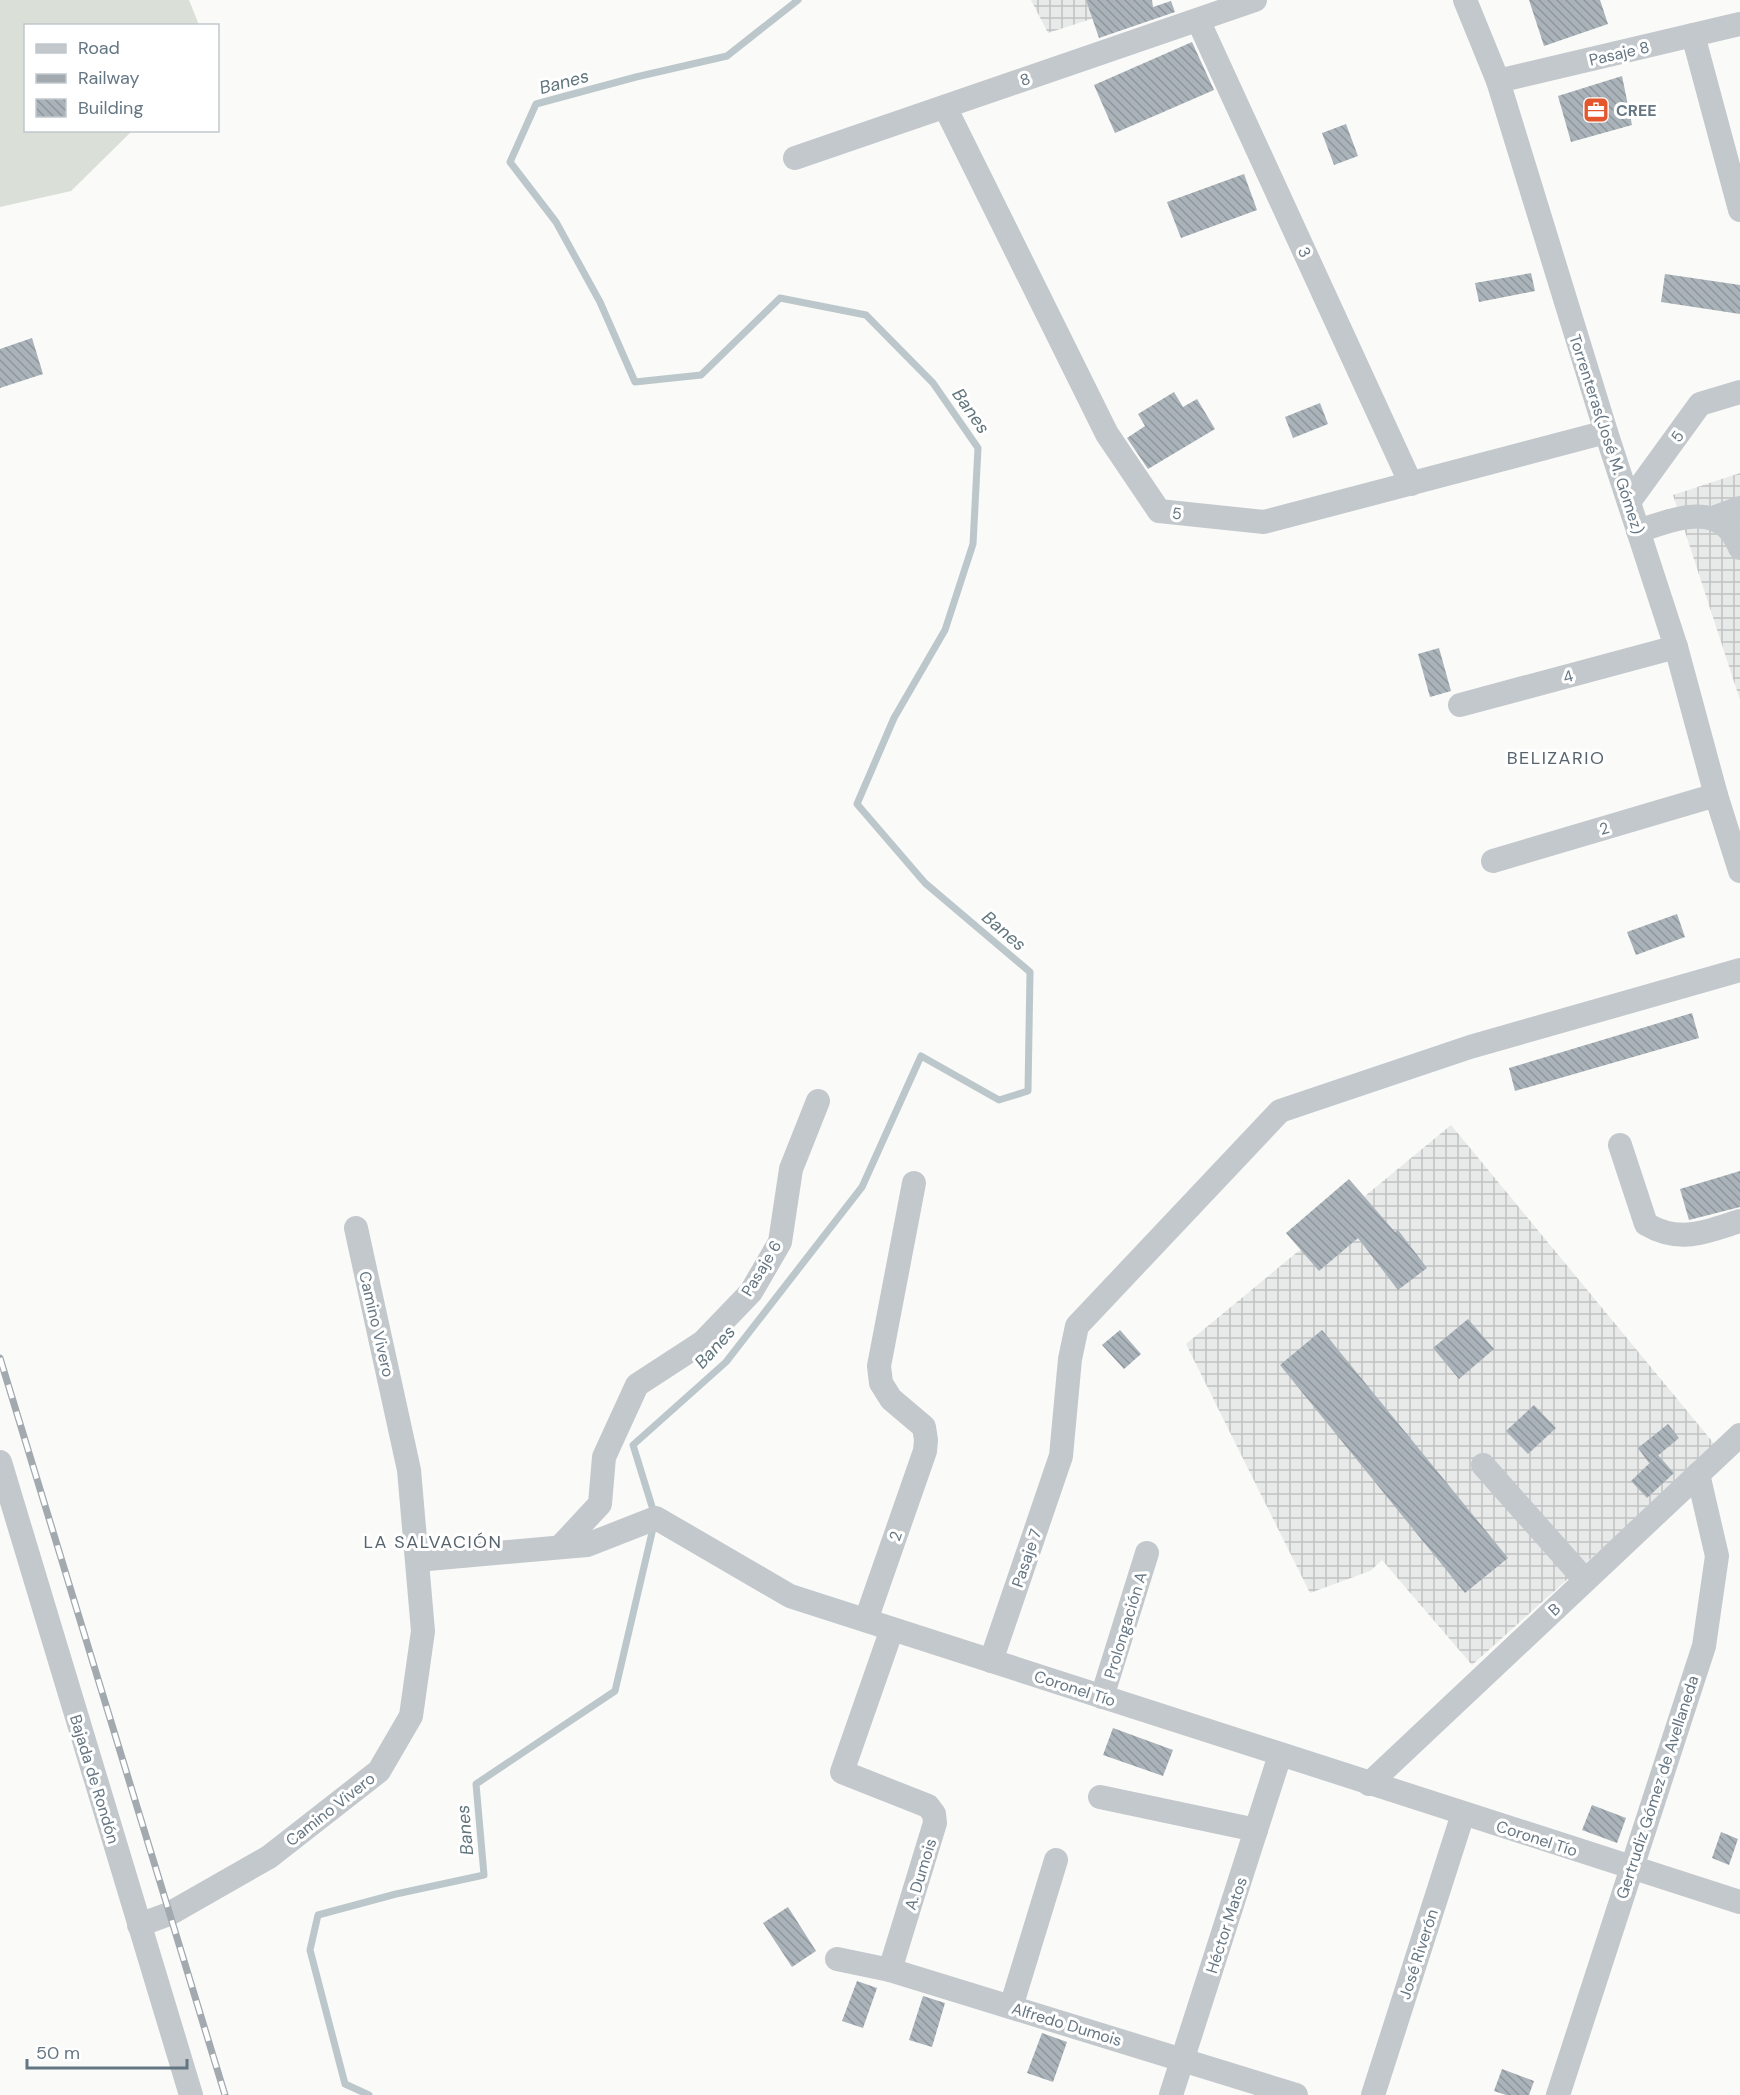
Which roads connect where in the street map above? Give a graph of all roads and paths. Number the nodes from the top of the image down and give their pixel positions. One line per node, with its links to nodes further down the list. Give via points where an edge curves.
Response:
1 (1255, 0): 3 (street, 8)
2 (1465, 0): 6 (street, Torrenteras(José M. Gómez))
3 (1198, 20): 7 (street, 8); 12 (street, 3)
4 (1740, 24): 5 (street, Pasaje 8)
5 (1693, 35): 6 (street, Pasaje 8); 9 (street)
6 (1498, 81): 11 (street, Torrenteras(José M. Gómez))
7 (945, 106): 8 (street, 8); 12 (street, 5, via 1107,434 1159,511 1264,522)
8 (795, 158)
9 (1740, 210)
10 (1740, 392): 13 (street, 5, via 1700,404)
11 (1606, 432): 12 (street, 5); 13 (street, Torrenteras(José M. Gómez))
12 (1411, 484)
13 (1629, 502): 16 (street, Torrenteras(José M. Gómez))
14 (1740, 508): 15 (street)
15 (1713, 518): 16 (street, via 1691,516); 17 (street, via 1734,532)
16 (1638, 531): 18 (street, Torrenteras(José M. Gómez))
17 (1740, 548)
18 (1676, 647): 19 (street, 4); 20 (street, Torrenteras(José M. Gómez))
19 (1460, 705)
20 (1716, 795): 21 (street, 2); 22 (street, Torrenteras(José M. Gómez))
21 (1493, 861)
22 (1740, 870)
23 (1740, 970): 39 (street, Pasaje 7, via 1470,1047 1280,1111 1077,1326 1061,1456)
24 (818, 1101): 33 (street, Pasaje 6, via 790,1170 780,1242 751,1292 703,1341 637,1385 604,1457 600,1504)
25 (1620, 1145): 27 (street, via 1646,1224 1660,1233 1700,1234)
26 (914, 1183): 37 (street, 2, via 879,1366 881,1383 891,1398 924,1427 925,1451)
27 (1740, 1221)
28 (356, 1228): 35 (street, Camino Vivero, via 409,1470)
29 (1740, 1435): 32 (street, B)
30 (0, 1462): 49 (street, Bajada de Rondón)
31 (1483, 1465): 36 (street)
32 (1698, 1474): 36 (street, B); 47 (street, Gertrudiz Gómez de Avellaneda, via 1717,1556 1704,1646)
33 (560, 1547): 35 (street, Coronel Tío); 37 (street, Coronel Tío, via 587,1545 656,1518 790,1596)
34 (1147, 1553): 40 (street, Prolongación A)
35 (417, 1560): 49 (street, Camino Vivero, via 423,1631 411,1716 379,1771 269,1857 169,1914)
36 (1585, 1580): 42 (street, B)
37 (866, 1620): 38 (street, Coronel Tío)
38 (892, 1629): 39 (street, Coronel Tío); 51 (street, A. Dumois, via 842,1772 928,1806 934,1814 935,1823)
39 (991, 1661): 40 (street, Coronel Tío)
40 (1102, 1697): 41 (street, Coronel Tío)
41 (1280, 1755): 42 (street, Coronel Tío); 45 (street, Héctor Matos)
42 (1369, 1784): 44 (street, Coronel Tío)
43 (1100, 1797): 45 (street)
44 (1463, 1814): 47 (street, Coronel Tío); 57 (street, José Riverón)
45 (1256, 1830): 53 (street, Héctor Matos)
46 (1056, 1860): 52 (street)
47 (1631, 1867): 48 (street, Coronel Tío); 58 (street, Gertrudiz Gómez de Avellaneda)
48 (1740, 1902)
49 (139, 1925): 54 (street, Bajada de Rondón)
50 (837, 1959): 51 (street, Alfredo Dumois)
51 (890, 1970): 52 (street, Alfredo Dumois)
52 (1011, 2007): 53 (street, Alfredo Dumois)
53 (1182, 2059): 55 (street, Héctor Matos); 56 (street, Alfredo Dumois)
54 (191, 2095)
55 (1171, 2095)
56 (1296, 2095)
57 (1373, 2095)
58 (1558, 2095)

